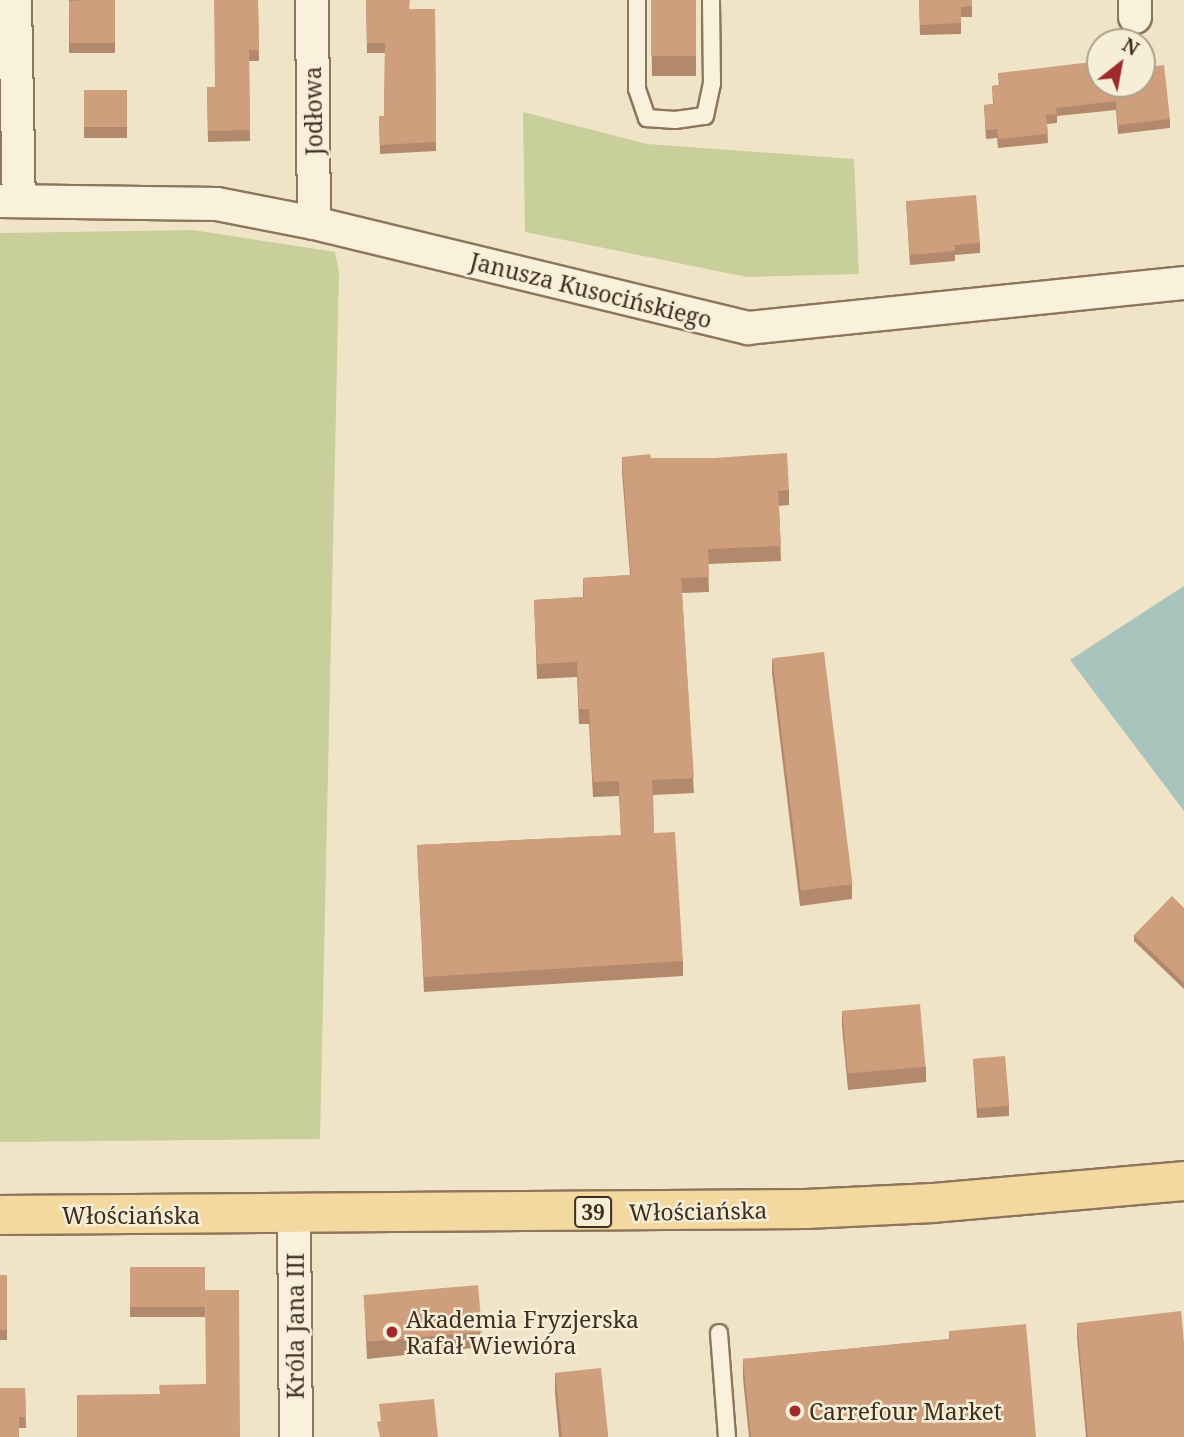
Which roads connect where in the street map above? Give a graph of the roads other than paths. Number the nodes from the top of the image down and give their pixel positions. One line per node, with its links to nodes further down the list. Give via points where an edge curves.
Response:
1 (15, 0): 5 (street)
2 (312, 0): 6 (street, Jodłowa)
3 (636, 0): 4 (lane, via 637,89 647,118 676,120 705,116 712,84)
4 (711, 0)
5 (10, 201): 6 (street, Janusza Kusocińskiego, via 217,204)
6 (314, 223): 7 (street, Janusza Kusocińskiego, via 748,328)
7 (1184, 283)
8 (1184, 1181): 10 (main road, Włościańska / 39, via 806,1209)
9 (0, 1215): 10 (main road, Włościańska / 39)
10 (294, 1215): 12 (street, Króla Jana III)
11 (719, 1333): 13 (lane)
12 (296, 1437)
13 (727, 1437)

